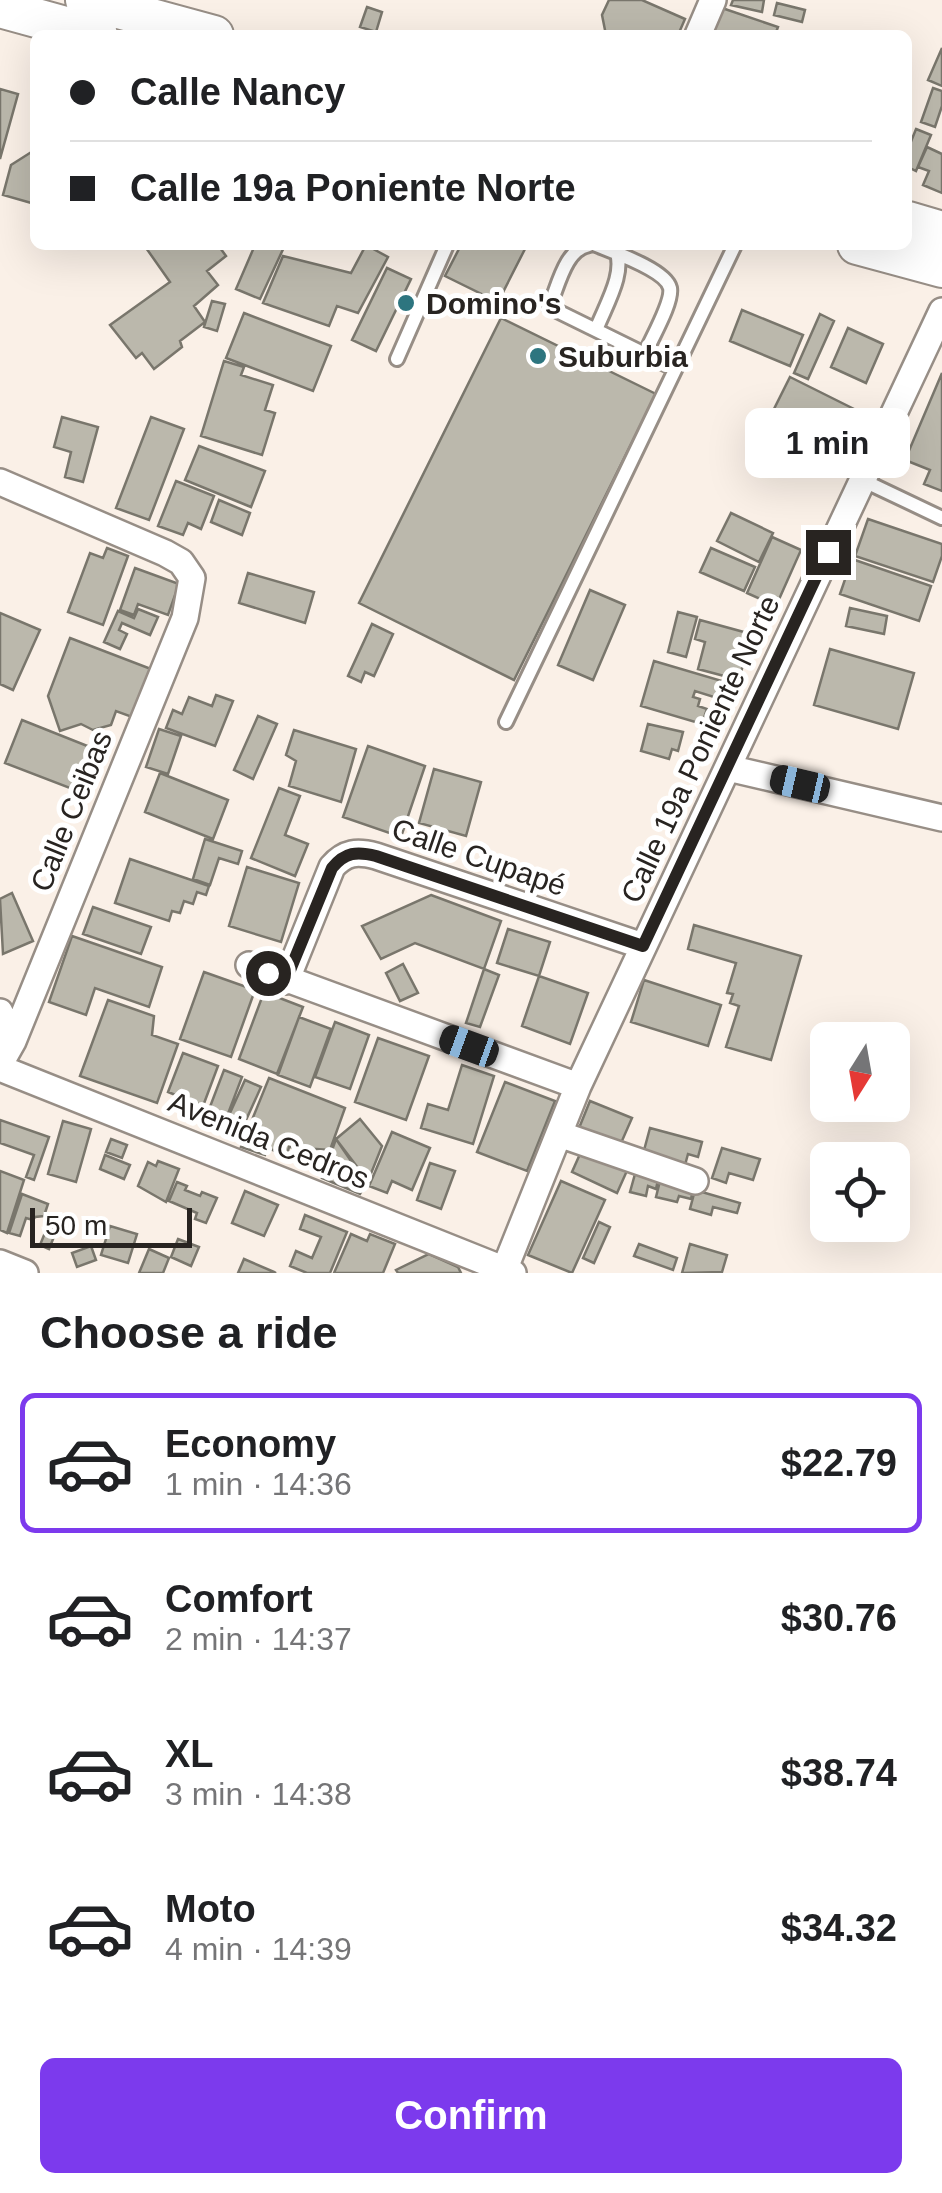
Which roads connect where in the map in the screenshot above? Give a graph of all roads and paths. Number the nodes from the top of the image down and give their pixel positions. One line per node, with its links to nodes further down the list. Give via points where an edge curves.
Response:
1 (85, 0): 4 (main road)
2 (712, 0): 7 (street)
3 (0, 8): 5 (main road)
4 (176, 12): 6 (main road)
5 (80, 30)
6 (206, 30)
7 (700, 30)
8 (912, 223): 9 (main road)
9 (942, 231)
10 (445, 250): 20 (lane)
11 (576, 250): 18 (lane, via 549,307)
12 (616, 250): 18 (lane, via 617,276)
13 (618, 250): 19 (lane, via 670,286)
14 (733, 250): 21 (lane)
15 (875, 250): 16 (main road)
16 (942, 268)
17 (942, 312): 22 (street, Calle 19a Poniente Norte)
18 (596, 330): 19 (lane)
19 (645, 354): 21 (lane)
20 (397, 359)
21 (675, 369): 25 (lane)
22 (862, 480): 24 (lane); 26 (street, Calle 19a Poniente Norte)
23 (0, 482): 32 (street, Calle Ceibas, via 166,552 192,578 185,618)
24 (942, 518)
25 (506, 722)
26 (728, 768): 27 (street); 28 (street, Calle 19a Poniente Norte)
27 (942, 818)
28 (643, 946): 30 (street, Calle Cupapé, via 352,852 332,868); 33 (street, Calle 19a Poniente Norte)
29 (249, 965): 30 (street)
30 (286, 980): 33 (street)
31 (0, 1012): 32 (street)
32 (4, 1058): 37 (street, Avenida Cedros)
33 (578, 1086): 34 (street, Calle 19a Poniente Norte)
34 (558, 1134): 35 (street); 37 (street, Calle 19a Poniente Norte)
35 (696, 1182)
36 (0, 1264): 38 (street)
37 (507, 1272)
38 (24, 1273)

